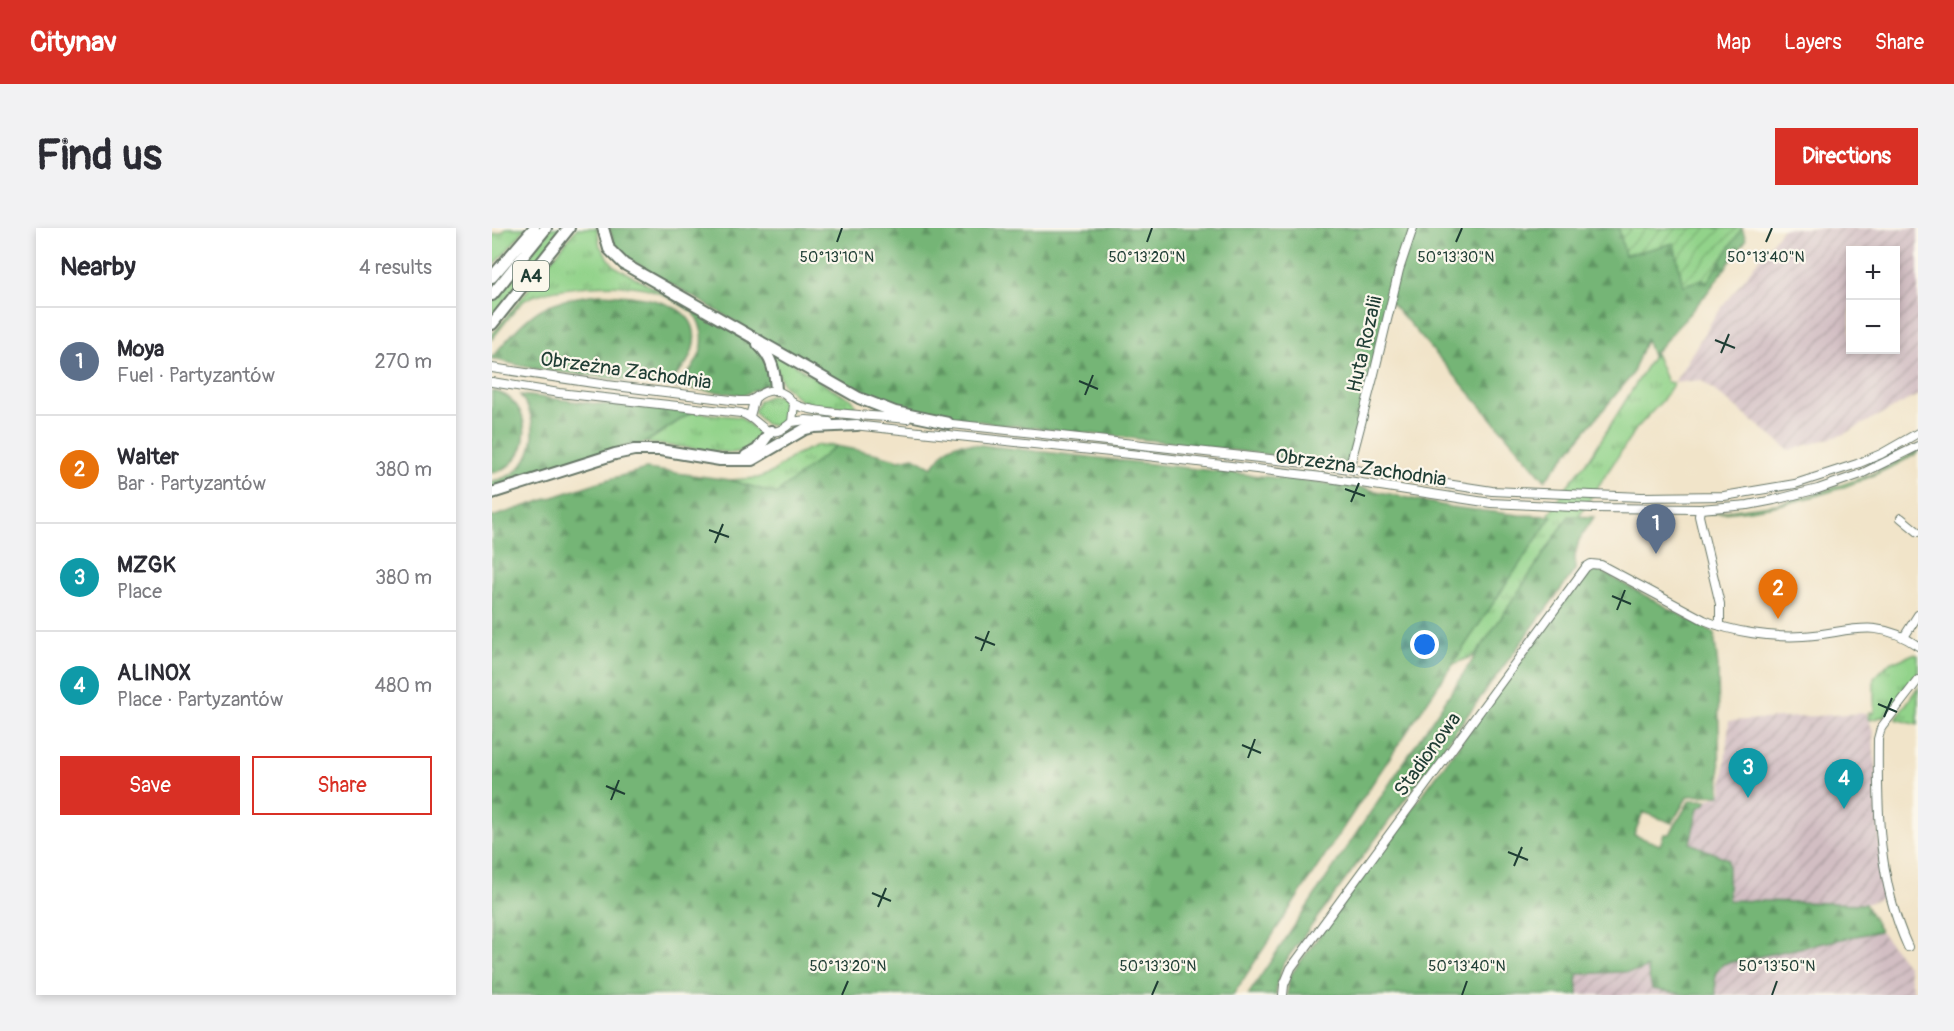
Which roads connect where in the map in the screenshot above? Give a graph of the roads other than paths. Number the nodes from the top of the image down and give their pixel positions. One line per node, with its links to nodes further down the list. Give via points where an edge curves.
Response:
1 (534, 228): 6 (highway)
2 (546, 228): 7 (highway, A4)
3 (569, 228): 8 (highway, A4)
4 (603, 228): 9 (highway, via 609,249 624,264)
5 (1413, 228): 23 (street, Huta Rozalii)
6 (492, 277)
7 (492, 295)
8 (492, 324)
9 (740, 330): 12 (highway, via 767,354); 17 (highway, via 859,398 895,412)
10 (492, 368): 13 (street, Obrzeżna Zachodnia, via 666,393 740,401)
11 (492, 382): 15 (street, Obrzeżna Zachodnia)
12 (776, 390): 13 (street, via 767,390); 14 (street)
13 (755, 398): 15 (street)
14 (794, 404): 16 (street); 17 (street, Obrzeżna Zachodnia)
15 (750, 416): 19 (street, via 764,430)
16 (792, 422): 18 (street, Obrzeżna Zachodnia); 19 (street, via 781,430)
17 (948, 423): 23 (street, Obrzeżna Zachodnia)
18 (857, 425): 22 (highway, via 804,429 761,456); 25 (street, Obrzeżna Zachodnia, via 1139,454 1491,503)
19 (771, 431): 22 (highway, via 757,450)
20 (1918, 433): 23 (street, Obrzeżna Zachodnia, via 1881,454 1815,479 1724,496 1527,494)
21 (1918, 446): 25 (street, Obrzeżna Zachodnia, via 1884,465 1818,489 1748,505)
22 (738, 460): 24 (highway, via 634,450)
23 (1349, 469)
24 (492, 493)
25 (1700, 509): 29 (street, via 1720,604)
26 (1900, 518): 27 (street)
27 (1918, 532)
28 (1918, 615): 30 (street)
29 (1720, 626): 30 (street, via 1791,636 1863,627); 34 (street, Stadionowa, via 1596,564 1586,567 1291,968)
30 (1904, 637): 31 (street)
31 (1918, 646)
32 (1918, 680): 33 (street, via 1881,728 1878,739 1878,817 1883,861)
33 (1908, 947)
34 (1283, 995)

